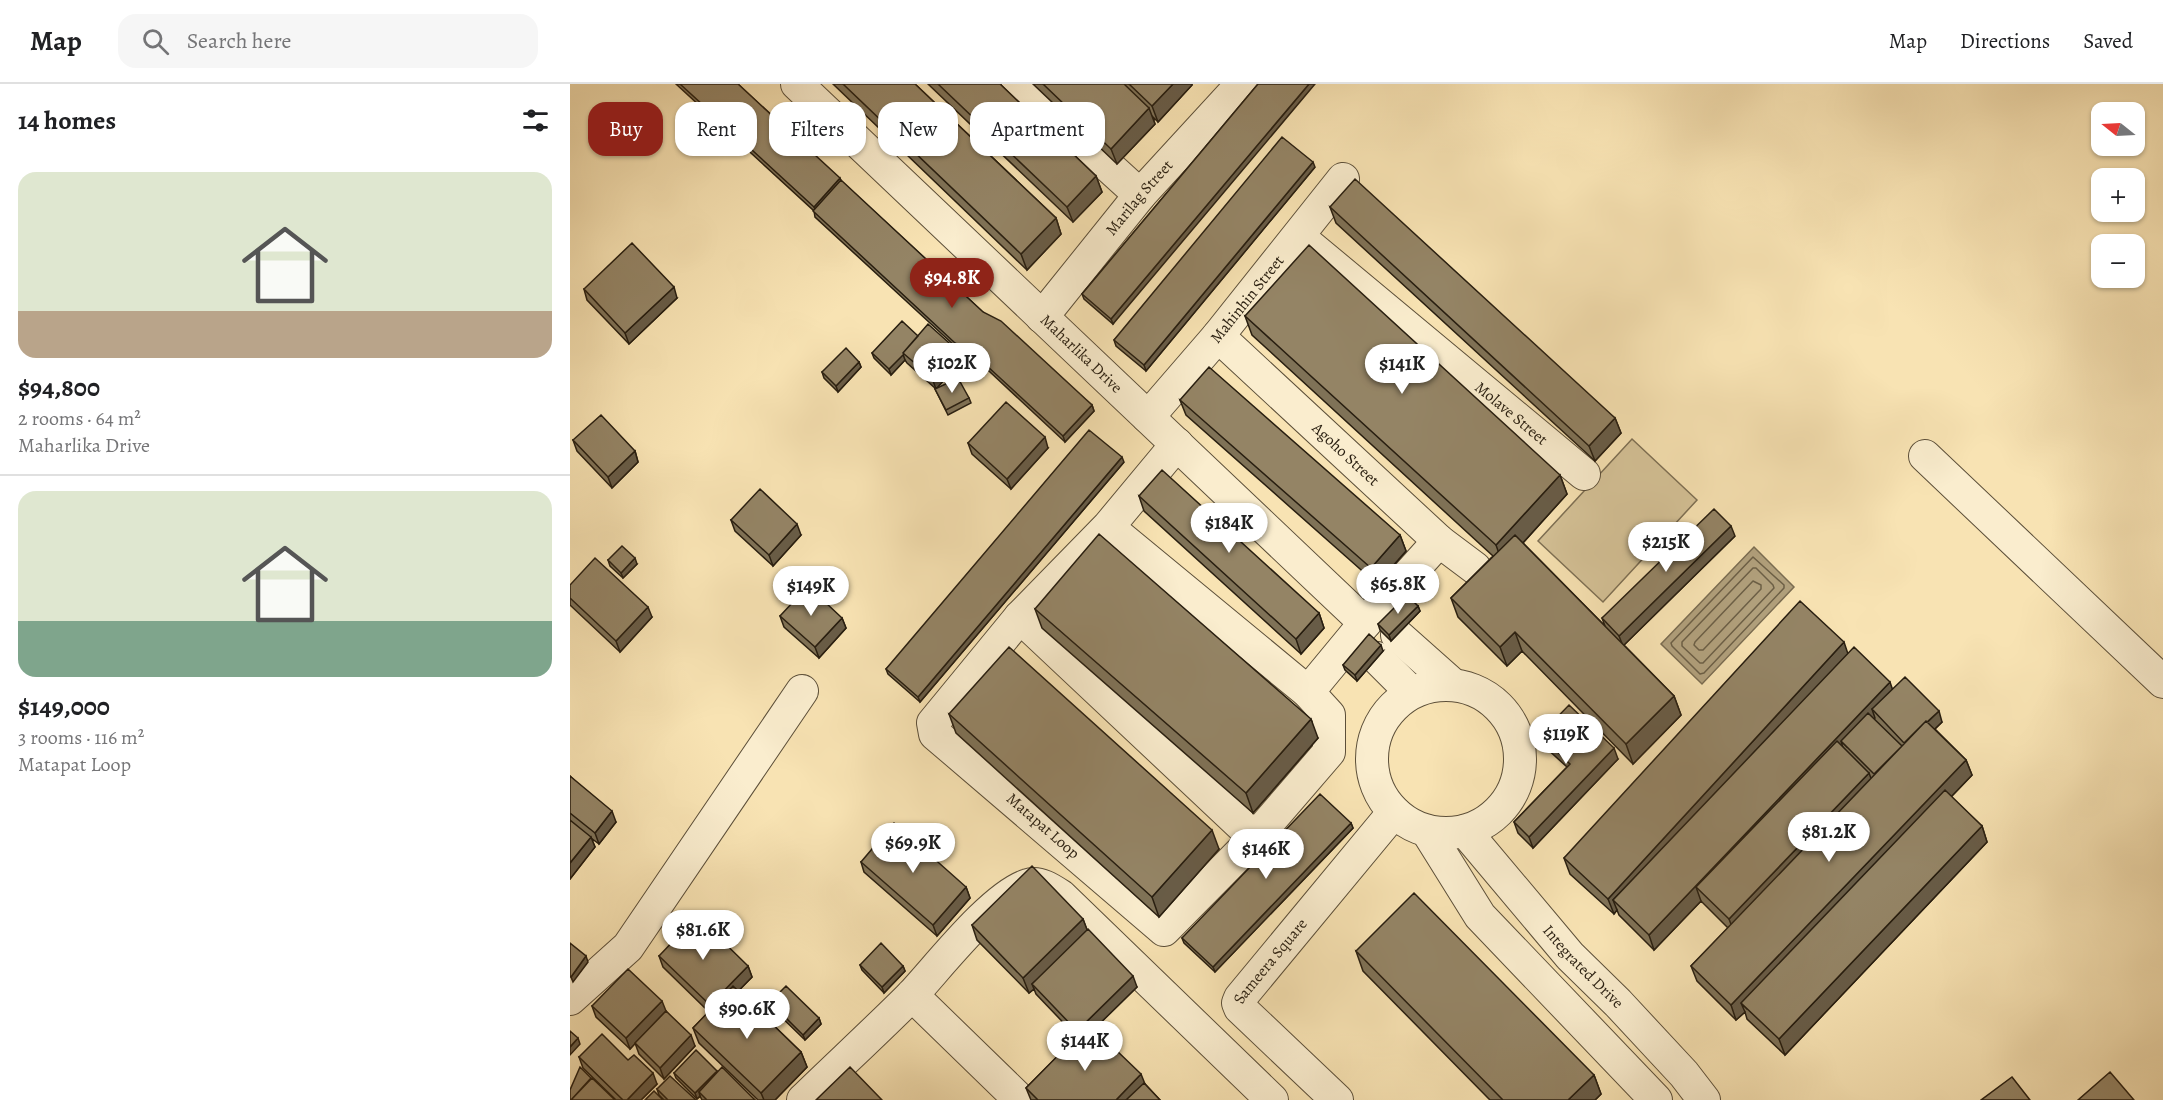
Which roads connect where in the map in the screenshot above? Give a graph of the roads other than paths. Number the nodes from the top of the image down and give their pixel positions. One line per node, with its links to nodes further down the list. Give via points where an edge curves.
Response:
1 (798, 84): 7 (street, Maharlika Drive)
2 (1018, 84): 5 (street)
3 (1235, 86): 5 (street, Marilag Street)
4 (1343, 179): 6 (street, Mahinhin Street)
5 (1140, 195): 7 (street, Marilag Street)
6 (1299, 237): 8 (street, Mahinhin Street); 12 (street, Molave Street)
7 (1042, 316): 9 (street, Maharlika Drive)
8 (1218, 336): 9 (street, Mahinhin Street); 14 (street, Agoho Street)
9 (1149, 417): 10 (street, Maharlika Drive)
10 (1177, 444): 13 (street, Matapat Loop); 17 (street, Maharlika Drive)
11 (1925, 456): 18 (street)
12 (1584, 474)
13 (1108, 527): 16 (street, Matapat Loop); 21 (street, Matapat Loop)
14 (1439, 541): 15 (street, Agoho Street); 17 (street)
15 (1475, 568)
16 (1020, 617): 26 (street); 26 (street, Matapat Loop, via 933,723 935,734 1164,930)
17 (1374, 633): 19 (street); 21 (street); 22 (street)
18 (2163, 682)
19 (1450, 683): 22 (street); 25 (street, via 1473,688 1494,700 1510,718 1519,739 1521,763 1516,786 1504,806 1486,822)
20 (802, 691): 28 (street, via 628,947)
21 (1308, 692): 26 (street, Matapat Loop, via 1329,715 1329,752)
22 (1411, 692): 23 (street, via 1393,706 1379,726 1372,748 1373,772 1380,794)
23 (1394, 813): 24 (street); 35 (street, Sameera Square, via 1238,1004)
24 (1427, 831): 25 (street); 30 (street, via 1480,916)
25 (1465, 831): 29 (street, Integrated Drive, via 1570,956)
26 (1255, 838)
27 (912, 995): 32 (street); 33 (street); 34 (street, via 987,913 1014,891 1030,884 1049,888)
28 (570, 999)
29 (1618, 1003): 30 (street); 31 (street, Integrated Drive)
30 (1590, 1032): 36 (street)
31 (1684, 1074): 37 (street); 38 (street, Integrated Drive)
32 (803, 1100)
33 (1020, 1100)
34 (1272, 1100)
35 (1337, 1100)
36 (1656, 1100)
37 (1663, 1100)
38 (1704, 1100)

